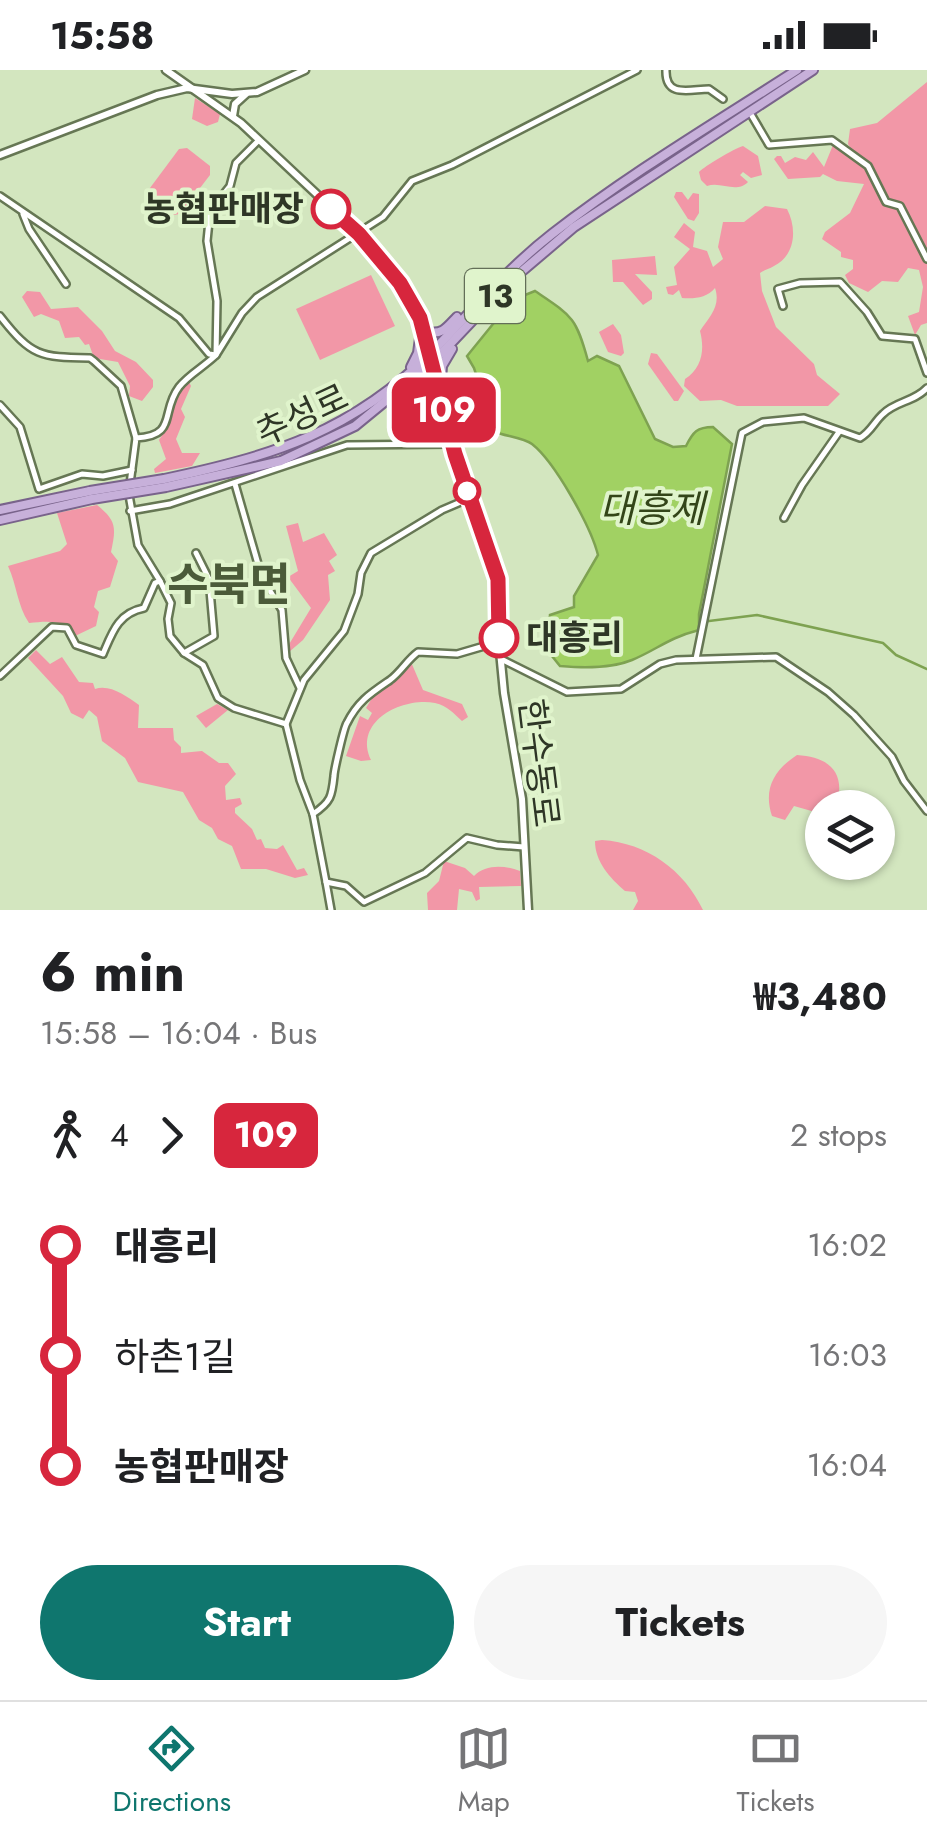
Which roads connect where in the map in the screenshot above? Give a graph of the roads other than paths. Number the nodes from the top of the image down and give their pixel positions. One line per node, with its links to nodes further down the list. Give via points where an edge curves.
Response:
1 (166, 70): 9 (street, 한수동로)
2 (282, 70): 8 (street)
3 (305, 70): 8 (street)
4 (638, 70): 18 (street, via 412,181)
5 (666, 70): 11 (street, via 672,88 709,89)
6 (797, 70): 19 (main road, 추성로 / 13, via 592,204)
7 (813, 70): 21 (main road, 추성로 / 13, via 574,226)
8 (288, 79): 10 (street)
9 (187, 88): 10 (street); 13 (street, 한수동로); 15 (street)
10 (248, 94): 13 (street, via 235,104)
11 (723, 98)
12 (752, 116): 20 (street, via 769,145 832,140 868,166 886,202 900,206)
13 (233, 117): 14 (street, 한수동로)
14 (259, 140): 18 (street, 한수동로); 26 (street, via 236,163 230,186 210,211)
15 (0, 155)
16 (0, 196): 17 (street)
17 (22, 211): 22 (street); 26 (street, via 179,318)
18 (359, 234): 25 (street, 한수동로, via 400,283); 26 (street, via 257,297)
19 (523, 258): 25 (main road, via 442,332); 27 (main road, 추성로 / 13)
20 (927, 259)
21 (513, 279): 27 (main road, 추성로 / 13); 31 (main road, via 448,353)
22 (66, 284)
23 (782, 306): 28 (street, via 778,289 840,282 882,336 915,339)
24 (0, 316): 35 (street, via 37,353 94,361 121,386)
25 (422, 324): 27 (street, 한수동로); 29 (main road, via 418,353)
26 (216, 354): 35 (street, via 178,389 162,432)
27 (432, 357): 29 (main road, 추성로 / 13); 31 (street, 한수동로); 33 (main road, 추성로 / 13)
28 (927, 373)
29 (404, 376): 38 (main road, 추성로 / 13, via 313,437)
30 (927, 388): 34 (street, via 883,413 866,436)
31 (440, 396): 33 (main road, via 430,382 417,383); 36 (street, 한수동로)
32 (0, 405): 37 (street, via 20,427 39,489 82,474)
33 (355, 426): 38 (main road, 추성로 / 13, via 281,461)
34 (839, 432): 44 (street); 51 (street, via 791,418 742,433)
35 (136, 438): 37 (street)
36 (452, 444): 39 (street, via 347,445); 41 (street, 한수동로)
37 (132, 470): 43 (street)
38 (165, 483): 40 (main road, 추성로 / 13, bridge)
39 (235, 484): 43 (street); 53 (street, via 262,578 282,610 286,658)
40 (91, 495): 42 (main road, 추성로 / 13); 45 (main road, 추성로 / 13)
41 (470, 498): 48 (street, 한수동로, via 499,587); 53 (street, via 373,550 344,630)
42 (0, 510)
43 (130, 511): 47 (street, via 138,546)
44 (784, 518)
45 (0, 520)
46 (196, 553): 49 (street, via 211,592 214,636)
47 (160, 580): 49 (street, via 171,603 170,636); 52 (street, via 144,608 118,622 103,654 76,645 67,628 52,628)
48 (499, 642): 50 (street, 한수동로); 56 (street, via 457,654 418,652 375,688 344,732 332,799)
49 (184, 653): 54 (street, via 204,665 224,703)
50 (501, 659): 51 (street, via 566,692 621,689 660,664); 57 (street, 한수동로)
51 (696, 661): 55 (street, via 776,656 854,715)
52 (0, 676)
53 (300, 688): 54 (street)
54 (286, 724): 56 (street)
55 (927, 811)
56 (313, 814): 58 (street)
57 (524, 847): 59 (street, via 467,838 425,873); 62 (street, 한수동로)
58 (326, 882): 59 (street, via 346,886); 60 (street)
59 (364, 902): 61 (street)
60 (330, 910)
61 (370, 910)
62 (528, 910)

